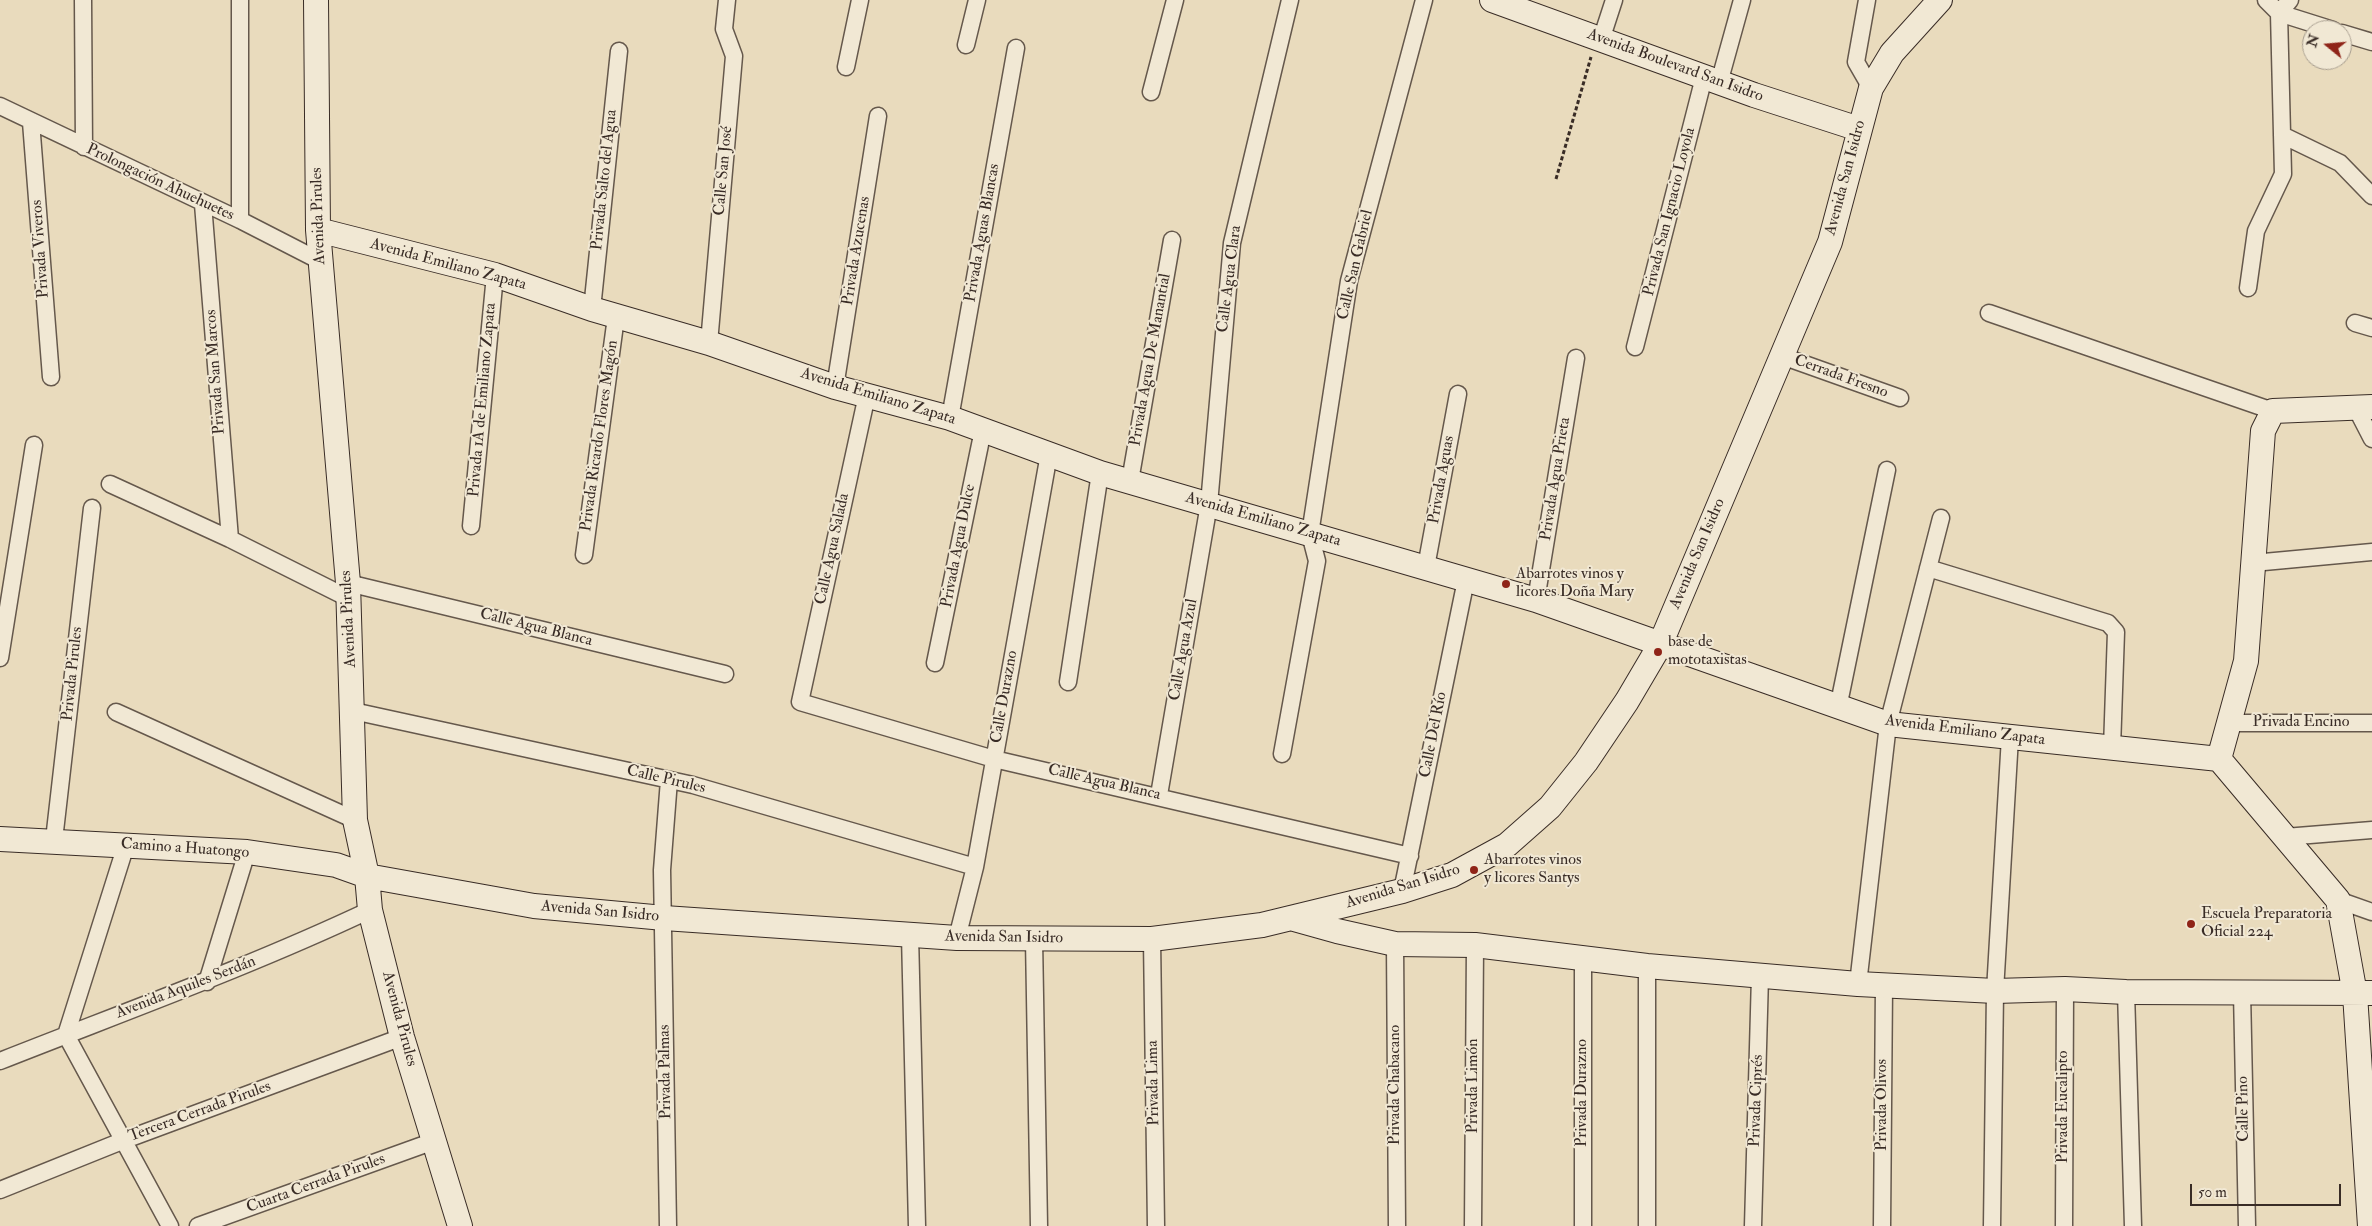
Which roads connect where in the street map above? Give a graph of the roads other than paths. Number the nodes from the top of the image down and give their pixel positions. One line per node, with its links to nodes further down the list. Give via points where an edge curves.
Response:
1 (83, 0): 34 (street)
2 (240, 0): 37 (street)
3 (316, 0): 38 (main road, Avenida Pirules)
4 (727, 0): 48 (street, Calle San José, via 724,29 734,56)
5 (860, 0): 25 (street)
6 (977, 0): 22 (street)
7 (1175, 0): 28 (street)
8 (1290, 0): 68 (street, Calle Agua Clara, via 1232,243)
9 (1424, 0): 72 (street, Calle San Gabriel, via 1349,281)
10 (1614, 0): 20 (street)
11 (1742, 0): 26 (street, Privada San Ignacio Loyola)
12 (1867, 0): 27 (street, via 1856,62)
13 (1940, 0): 27 (main road, Avenida San Isidro, via 1892,53)
14 (2266, 0): 17 (street)
15 (2290, 0): 17 (street)
16 (1504, 2): 20 (main road, Avenida Boulevard San Isidro)
17 (2279, 13): 18 (street); 33 (street)
18 (2302, 20)
19 (2352, 36): 21 (street)
20 (1599, 39): 26 (main road, Avenida Boulevard San Isidro)
21 (2372, 42)
22 (966, 45)
23 (1016, 48): 59 (street, Privada Aguas Blancas)
24 (619, 51): 43 (street, Privada Salto del Agua)
25 (846, 67)
26 (1712, 80): 32 (main road, Avenida Boulevard San Isidro); 49 (street, Privada San Ignacio Loyola)
27 (1871, 88): 32 (main road, Avenida San Isidro)
28 (1151, 92)
29 (0, 106): 31 (street, Prolongación Ahuehuetes)
30 (878, 116): 53 (street, Privada Azucenas)
31 (31, 122): 34 (street, Prolongación Ahuehuetes); 52 (street, Privada Viveros)
32 (1859, 128): 50 (main road, Avenida San Isidro, via 1830,242)
33 (2282, 135): 35 (street, via 2340,163); 42 (street, via 2282,174 2256,231)
34 (84, 147): 36 (street, Prolongación Ahuehuetes)
35 (2372, 196)
36 (203, 204): 37 (street, Prolongación Ahuehuetes); 73 (street, Privada San Marcos)
37 (240, 220): 40 (street, Prolongación Ahuehuetes)
38 (318, 230): 40 (main road, Avenida Pirules); 41 (main road, Avenida Emiliano Zapata)
39 (1172, 240): 66 (street, Privada Agua De Manantial)
40 (320, 261): 80 (main road, Avenida Pirules)
41 (495, 275): 43 (main road, Avenida Emiliano Zapata); 71 (street, Privada 1A de Emiliano Zapata)
42 (2248, 288)
43 (592, 309): 45 (main road, Avenida Emiliano Zapata)
44 (1989, 313): 58 (street)
45 (616, 317): 48 (main road, Avenida Emiliano Zapata); 75 (street, Privada Ricardo Flores Magón)
46 (2355, 323): 47 (street)
47 (2372, 328)
48 (708, 343): 53 (main road, Avenida Emiliano Zapata)
49 (1635, 347)
50 (1782, 356): 56 (street, Cerrada Fresno); 82 (main road, Avenida San Isidro)
51 (1576, 358): 81 (street, Privada Agua Prieta)
52 (51, 377)
53 (836, 387): 55 (main road, Avenida Emiliano Zapata)
54 (1458, 394): 77 (street, Privada Aguas)
55 (867, 396): 59 (main road, Avenida Emiliano Zapata); 87 (street, Calle Agua Salada)
56 (1900, 398)
57 (2364, 407): 58 (main road); 61 (street)
58 (2273, 411): 76 (main road, via 2263,431)
59 (950, 418): 60 (main road, Avenida Emiliano Zapata)
60 (982, 430): 63 (main road, Avenida Emiliano Zapata); 84 (street, Privada Agua Dulce)
61 (2372, 439)
62 (34, 445): 83 (street)
63 (1049, 454): 65 (main road, Avenida Emiliano Zapata); 97 (street, Calle Durazno)
64 (1887, 470): 88 (street)
65 (1100, 473): 66 (main road, Avenida Emiliano Zapata); 86 (street)
66 (1130, 481): 68 (main road, Avenida Emiliano Zapata)
67 (110, 484): 73 (street, Calle Agua Blanca)
68 (1209, 504): 72 (main road, Avenida Emiliano Zapata); 100 (street, Calle Agua Azul)
69 (92, 508): 104 (street, Privada Pirules)
70 (1941, 518): 78 (street)
71 (471, 526)
72 (1310, 534): 77 (main road, Avenida Emiliano Zapata); 96 (street, via 1316,561)
73 (230, 539): 80 (street, Calle Agua Blanca)
74 (2372, 552): 76 (street)
75 (584, 555)
76 (2253, 563): 91 (main road, via 2246,661)
77 (1426, 567): 79 (main road, Avenida Emiliano Zapata)
78 (1928, 568): 92 (street); 95 (street, via 2108,623 2116,632)
79 (1466, 580): 81 (main road, Avenida Emiliano Zapata); 108 (street, Calle Del Río)
80 (348, 590): 85 (street, Calle Agua Blanca); 89 (main road, Avenida Pirules)
81 (1536, 600): 82 (main road, Avenida Emiliano Zapata)
82 (1660, 645): 88 (main road, Avenida Emiliano Zapata); 111 (main road, Avenida San Isidro, via 1612,724 1550,807 1507,845 1452,875)
83 (0, 658)
84 (935, 663)
85 (725, 674)
86 (1068, 682)
87 (800, 702): 97 (street, Calle Agua Blanca)
88 (1838, 708): 92 (main road, Avenida Emiliano Zapata)
89 (353, 711): 99 (street, Calle Pirules); 101 (main road, Avenida Pirules)
90 (116, 712): 101 (street)
91 (2229, 723): 93 (street, Privada Encino); 98 (main road)
92 (1888, 724): 94 (main road, Avenida Emiliano Zapata); 127 (street)
93 (2372, 724)
94 (2010, 737): 95 (main road, Avenida Emiliano Zapata); 130 (street)
95 (2112, 748): 98 (main road, Avenida Emiliano Zapata)
96 (1282, 754)
97 (994, 759): 100 (street, Calle Agua Blanca); 109 (street, Calle Durazno)
98 (2219, 759): 103 (main road)
99 (669, 780): 109 (street, Calle Pirules); 115 (street, Privada Palmas, via 662,843)
100 (1159, 796): 108 (street, Calle Agua Blanca)
101 (355, 820): 110 (main road, Avenida Pirules)
102 (2372, 830): 103 (street)
103 (2284, 837): 112 (main road)
104 (54, 840): 105 (main road, Camino a Huatongo); 106 (main road, Camino a Huatongo)
105 (1, 842)
106 (126, 845): 107 (main road, Camino a Huatongo); 134 (street)
107 (247, 852): 110 (main road, Camino a Huatongo, via 336,865); 126 (street)
108 (1410, 856): 111 (street, Calle Del Río)
109 (974, 868): 118 (street, Calle Durazno)
110 (367, 876): 113 (main road, Avenida Pirules); 115 (main road, Avenida San Isidro, via 534,906)
111 (1402, 890): 116 (main road, Avenida San Isidro)
112 (2338, 900): 114 (street); 133 (main road)
113 (370, 910): 126 (street, Avenida Aquiles Serdán); 135 (main road, Avenida Pirules)
114 (2372, 912)
115 (664, 918): 117 (main road, Avenida San Isidro); 143 (street, Privada Palmas)
116 (1294, 919): 120 (main road, Avenida San Isidro); 121 (main road)
117 (910, 934): 118 (main road, Avenida San Isidro); 144 (street)
118 (957, 938): 119 (main road, Avenida San Isidro)
119 (1034, 939): 120 (main road, Avenida San Isidro); 145 (street)
120 (1152, 939): 146 (street, Privada Lima)
121 (1395, 944): 122 (main road); 147 (street, Privada Chabacano)
122 (1475, 945): 123 (main road); 148 (street, Privada Limón)
123 (1583, 959): 124 (main road); 149 (street, Privada Durazno)
124 (1647, 966): 125 (main road); 150 (street)
125 (1760, 976): 127 (main road); 151 (street, Privada Ciprés)
126 (207, 982): 134 (street, Avenida Aquiles Serdán)
127 (1858, 984): 128 (main road)
128 (1884, 985): 130 (main road); 152 (street, Privada Olivos)
129 (2065, 989): 130 (main road); 131 (main road); 154 (street, Privada Eucalipto)
130 (1995, 991): 153 (street)
131 (2126, 992): 132 (main road); 155 (street)
132 (2242, 992): 133 (main road); 156 (street, Calle Pino)
133 (2364, 994): 157 (main road)
134 (66, 1035): 136 (street, Avenida Aquiles Serdán); 137 (street)
135 (402, 1037): 137 (street, Tercera Cerrada Pirules); 138 (main road, Avenida Pirules)
136 (0, 1061)
137 (122, 1141): 139 (street, Tercera Cerrada Pirules); 140 (street)
138 (434, 1141): 141 (street, Cuarta Cerrada Pirules); 142 (main road, Avenida Pirules)
139 (0, 1190)
140 (170, 1226)
141 (198, 1226)
142 (460, 1226)
143 (668, 1226)
144 (917, 1226)
145 (1039, 1226)
146 (1156, 1226)
147 (1397, 1226)
148 (1473, 1226)
149 (1583, 1226)
150 (1647, 1226)
151 (1753, 1226)
152 (1882, 1226)
153 (1992, 1226)
154 (2064, 1226)
155 (2133, 1226)
156 (2247, 1226)
157 (2370, 1226)

